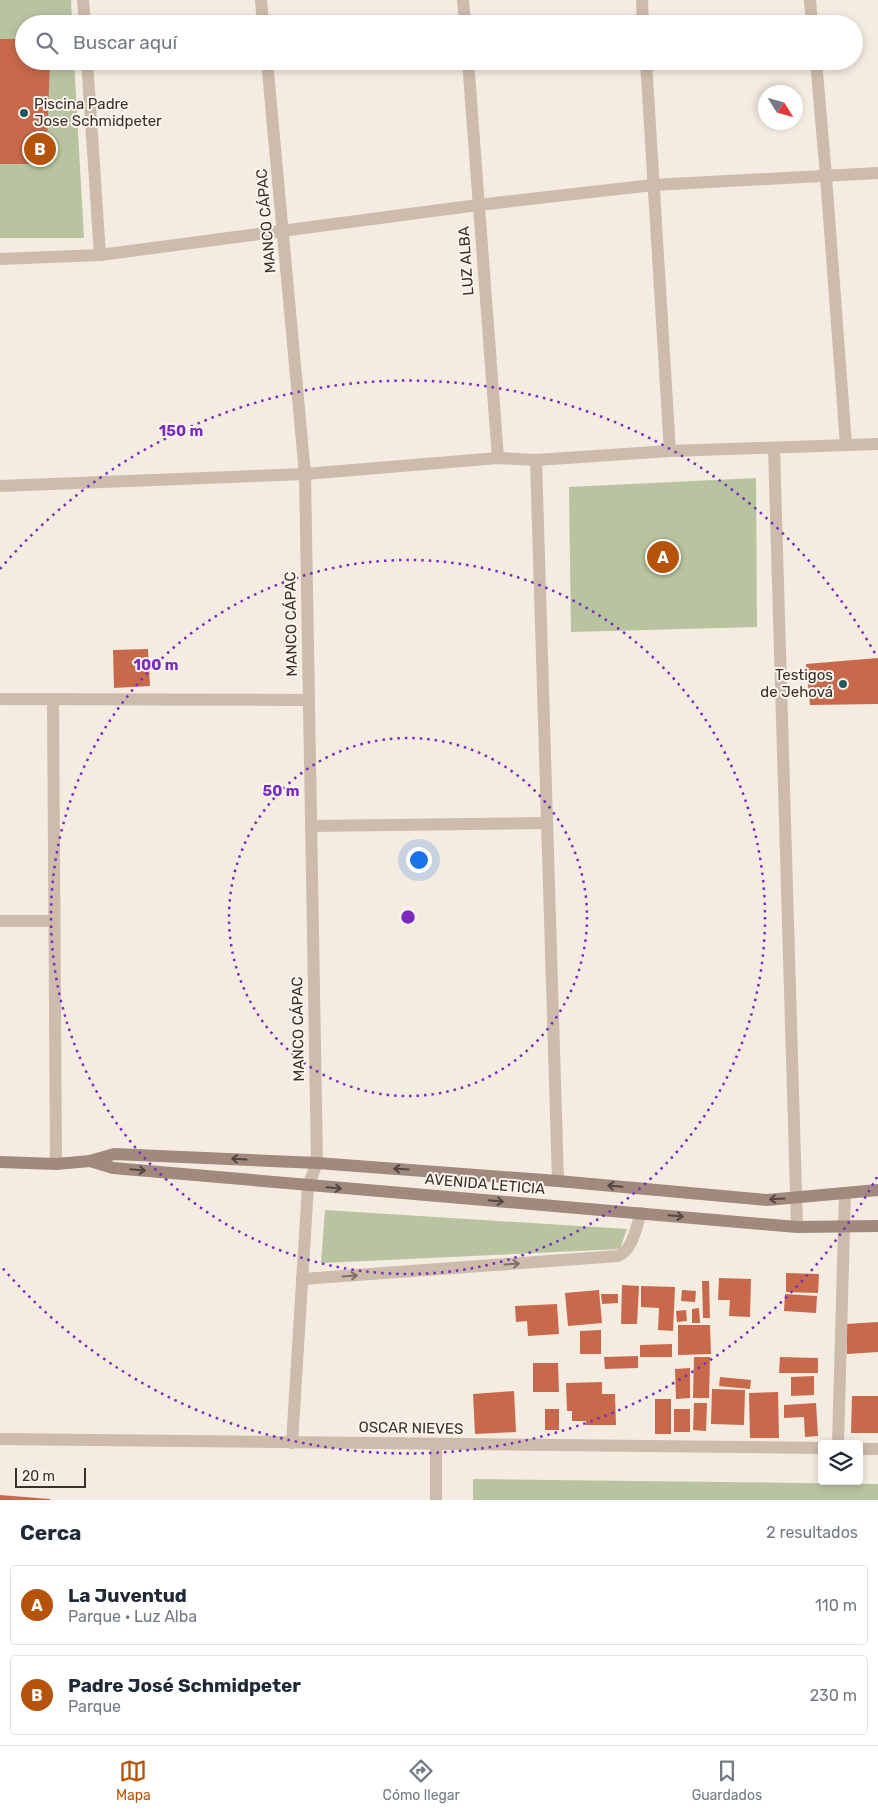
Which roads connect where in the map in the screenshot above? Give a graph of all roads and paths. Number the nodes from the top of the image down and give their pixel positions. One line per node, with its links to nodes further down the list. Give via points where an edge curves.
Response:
1 (83, 0): 6 (street)
2 (261, 0): 7 (street)
3 (463, 0): 8 (street)
4 (642, 0): 9 (street)
5 (810, 0): 10 (street)
6 (84, 15)
7 (262, 15)
8 (464, 15)
9 (643, 15)
10 (811, 15)
11 (89, 70): 21 (street)
12 (268, 70): 20 (street, MANCO CÁPAC)
13 (469, 70): 19 (street, LUZ ALBA)
14 (647, 70): 18 (street)
15 (817, 70): 17 (street)
16 (878, 173): 17 (street)
17 (826, 176): 18 (street); 24 (street)
18 (653, 184): 19 (street); 26 (street)
19 (478, 205): 20 (street); 27 (street, LUZ ALBA)
20 (284, 232): 21 (street); 29 (street, MANCO CÁPAC)
21 (100, 255): 22 (street)
22 (0, 260)
23 (878, 444): 24 (street)
24 (846, 445): 25 (street)
25 (774, 448): 26 (street); 46 (street)
26 (670, 451): 28 (street)
27 (498, 458): 28 (street); 29 (street)
28 (536, 460): 34 (street)
29 (305, 474): 30 (street); 33 (street, MANCO CÁPAC)
30 (0, 486)
31 (0, 698): 32 (street)
32 (53, 699): 33 (street); 37 (street)
33 (309, 700): 35 (street, MANCO CÁPAC)
34 (547, 822): 35 (street); 42 (street)
35 (311, 826): 40 (street, MANCO CÁPAC)
36 (0, 921): 37 (street)
37 (54, 922): 41 (street)
38 (90, 1161): 40 (street, AVENIDA LETICIA, one-way to 38, via 114,1154); 41 (street, AVENIDA LETICIA); 43 (street, AVENIDA LETICIA, one-way to 43, via 113,1168)
39 (0, 1162): 41 (street, AVENIDA LETICIA)
40 (317, 1163): 42 (street, AVENIDA LETICIA, one-way to 40); 43 (street, MANCO CÁPAC)
41 (56, 1164)
42 (558, 1181): 46 (street, AVENIDA LETICIA, one-way to 42, via 767,1200)
43 (308, 1186): 47 (street, AVENIDA LETICIA, one-way to 47); 51 (street, MANCO CÁPAC)
44 (878, 1190): 45 (street, AVENIDA LETICIA)
45 (845, 1193): 46 (street, AVENIDA LETICIA); 50 (street)
46 (796, 1198): 48 (street)
47 (641, 1213): 48 (street, AVENIDA LETICIA, one-way to 48); 51 (street, one-way to 47, via 618,1256 628,1248)
48 (797, 1226): 50 (street, AVENIDA LETICIA)
49 (878, 1226): 50 (street, AVENIDA LETICIA)
50 (844, 1227): 53 (street)
51 (302, 1279): 54 (street, MANCO CÁPAC)
52 (0, 1439): 54 (street, OSCAR NIEVES)
53 (838, 1440)
54 (292, 1443): 55 (street, OSCAR NIEVES)
55 (436, 1444): 56 (street, OSCAR NIEVES); 59 (street)
56 (818, 1448)
57 (863, 1449): 58 (street)
58 (878, 1449)
59 (436, 1500)

